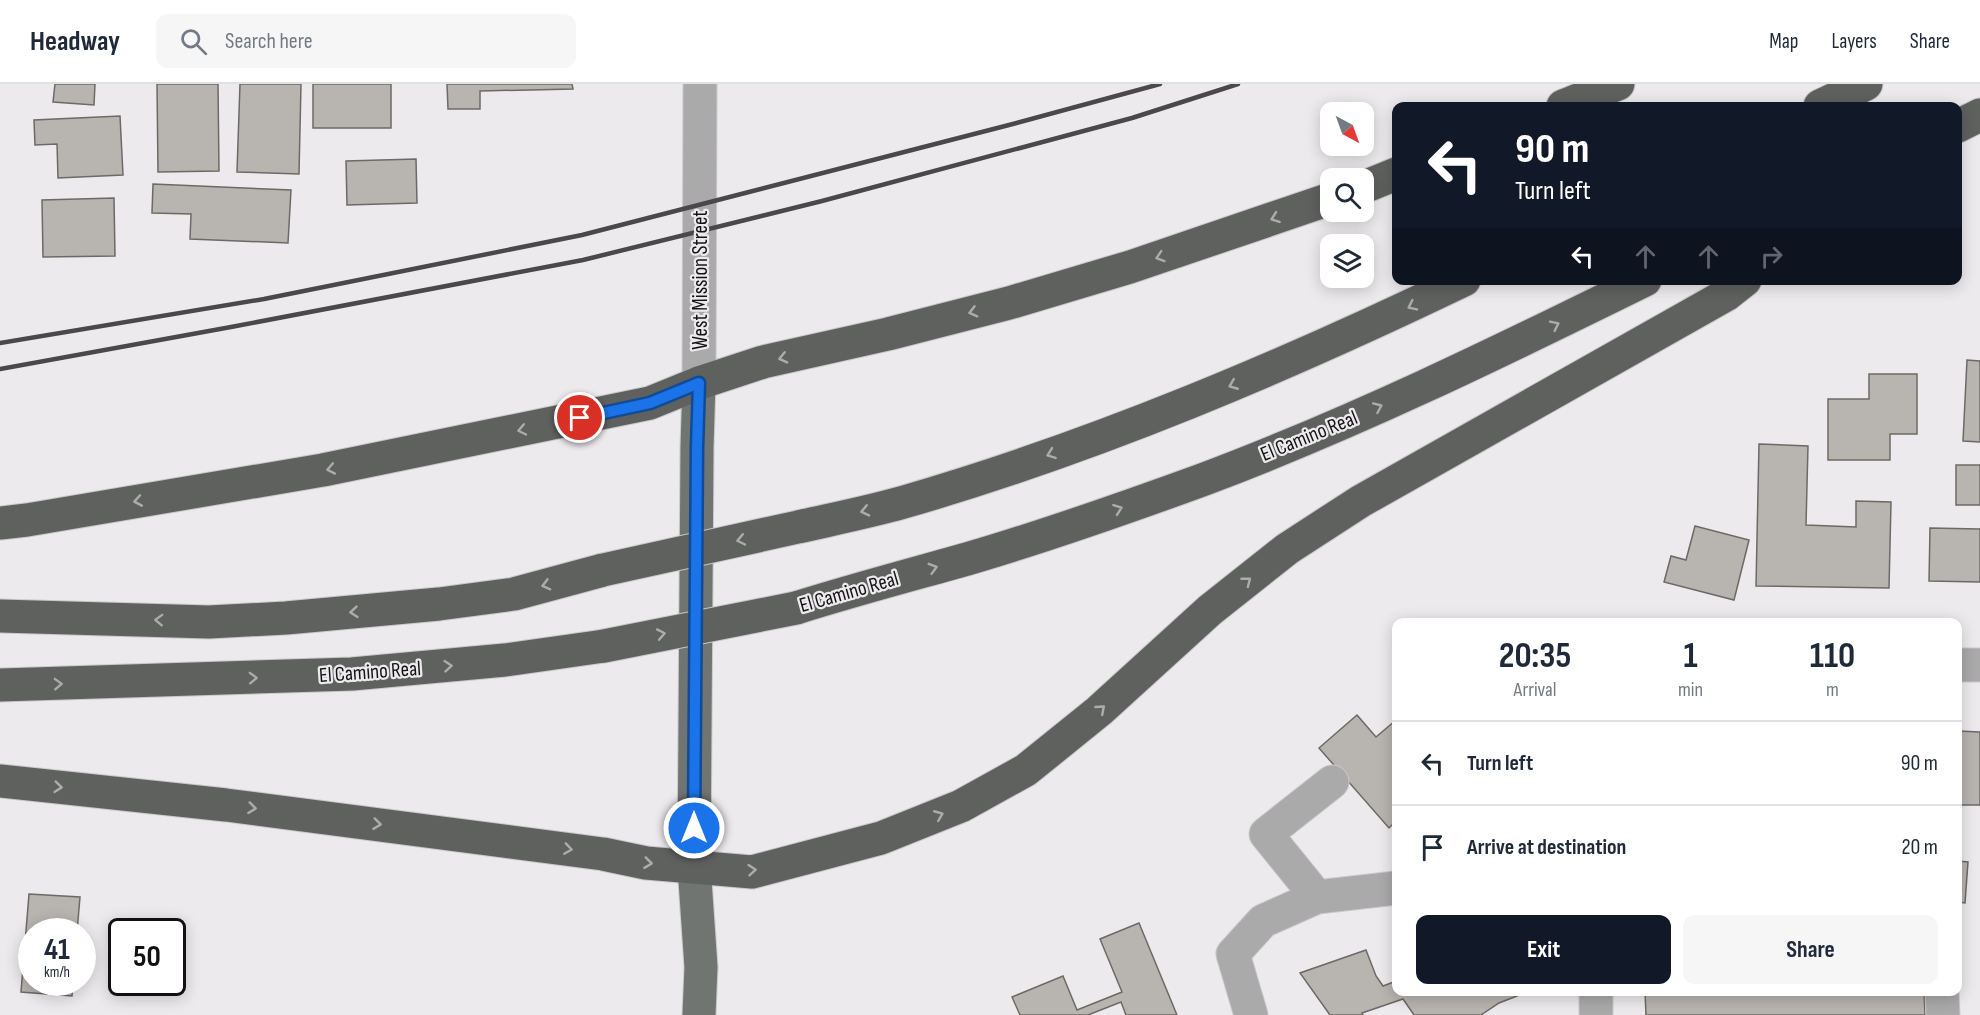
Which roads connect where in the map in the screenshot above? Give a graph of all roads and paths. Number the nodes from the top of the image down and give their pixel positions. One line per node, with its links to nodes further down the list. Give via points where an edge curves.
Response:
1 (700, 84): 14 (street, West Mission Street)
2 (1618, 84): 4 (highway)
3 (1866, 84): 5 (highway)
4 (1573, 102)
5 (1828, 102)
6 (1980, 115): 7 (highway)
7 (1962, 124)
8 (1392, 176): 9 (highway)
9 (1374, 183)
10 (1320, 202): 14 (highway, one-way to 14, via 1009,303 764,362)
11 (1454, 285): 16 (highway, one-way to 16, bridge, via 1261,374 1020,465 903,502 514,594 439,604 209,622)
12 (1634, 285): 19 (highway, El Camino Real, one-way to 12, bridge, via 352,674 504,660 604,646 796,608 969,558 1202,480 1429,385)
13 (1739, 285): 22 (highway, one-way to 13, via 752,872 881,838 961,806 1026,770 1099,711 1210,610 1287,549 1361,501)
14 (699, 383): 15 (highway, one-way to 15, via 650,403 323,470); 22 (main road, West Mission Street)
15 (0, 523)
16 (0, 616)
17 (1962, 665): 18 (street)
18 (1980, 665)
19 (0, 685)
20 (0, 781): 22 (highway, one-way to 22, via 226,805)
21 (1332, 782): 24 (street, via 1266,834)
22 (694, 867): 27 (main road, West Mission Street, via 701,967)
23 (1392, 888): 24 (street)
24 (1317, 897): 28 (street, via 1263,921 1233,954)
25 (1596, 996): 29 (street)
26 (1942, 996): 30 (street)
27 (699, 1015)
28 (1251, 1015)
29 (1596, 1015)
30 (1943, 1015)

